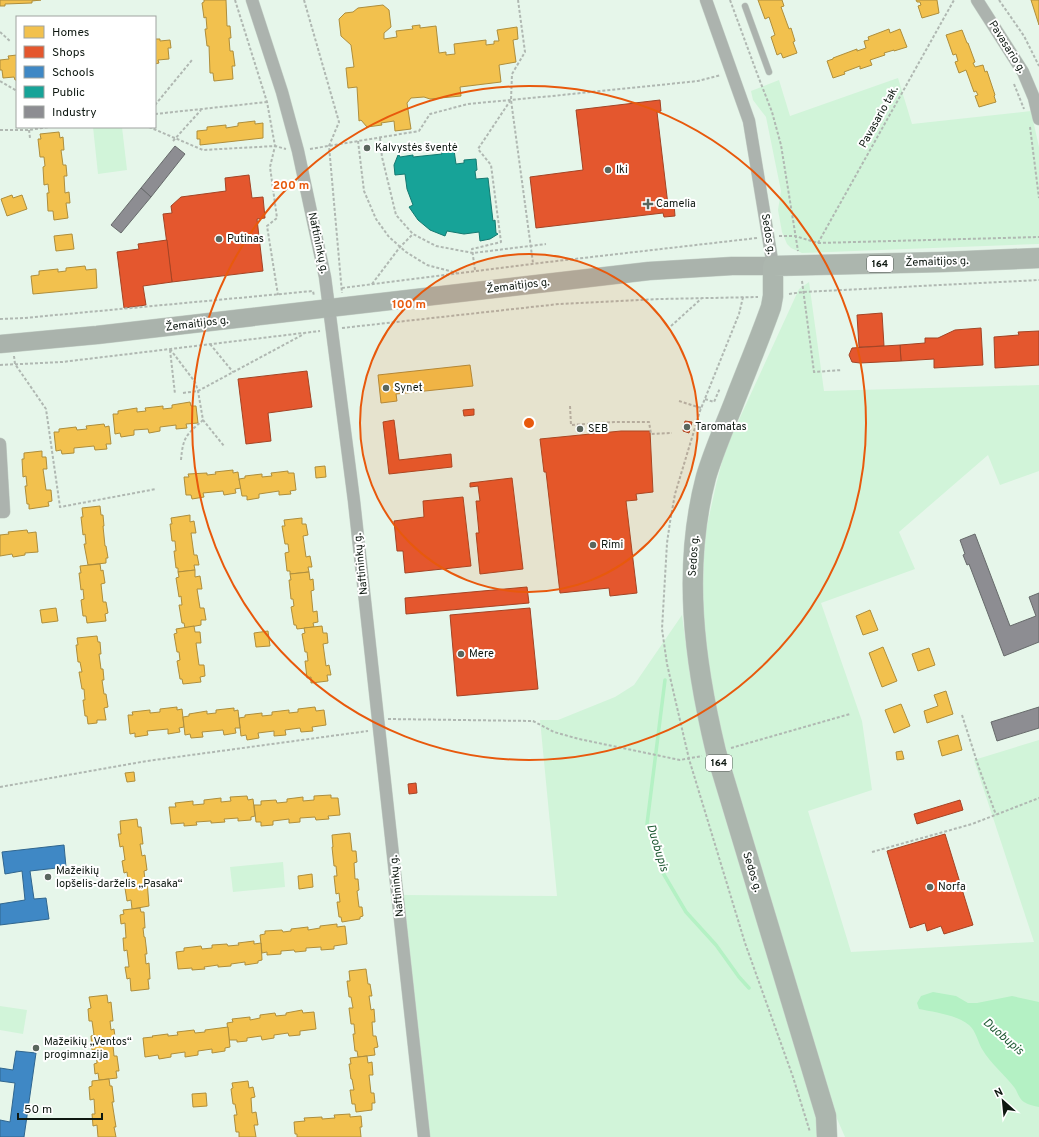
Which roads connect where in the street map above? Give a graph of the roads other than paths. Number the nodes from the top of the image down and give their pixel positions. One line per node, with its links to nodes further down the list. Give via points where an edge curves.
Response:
1 (252, 0): 9 (street, Naftininkų g., via 298,151 325,277)
2 (706, 0): 8 (street, Sedos g., via 749,121)
3 (977, 0): 6 (street, Pavasario g., via 1024,72 1034,98)
4 (745, 6): 5 (lane)
5 (769, 72)
6 (1034, 120)
7 (1039, 258): 8 (main road, Žemaitijos g. / 164)
8 (773, 266): 9 (main road, Žemaitijos g., via 649,271); 13 (main road, Sedos g. / 164, via 771,307 713,455 701,500 692,571 695,636 716,752)
9 (329, 308): 10 (main road, Žemaitijos g.); 14 (street, Naftininkų g., via 354,501)
10 (6, 344)
11 (0, 444): 12 (street, via 4,512)
12 (0, 512)
13 (826, 1116): 15 (main road, Sedos g. / 164); 16 (main road, Sedos g. / 164)
14 (424, 1137)
15 (827, 1137)
16 (839, 1137)

